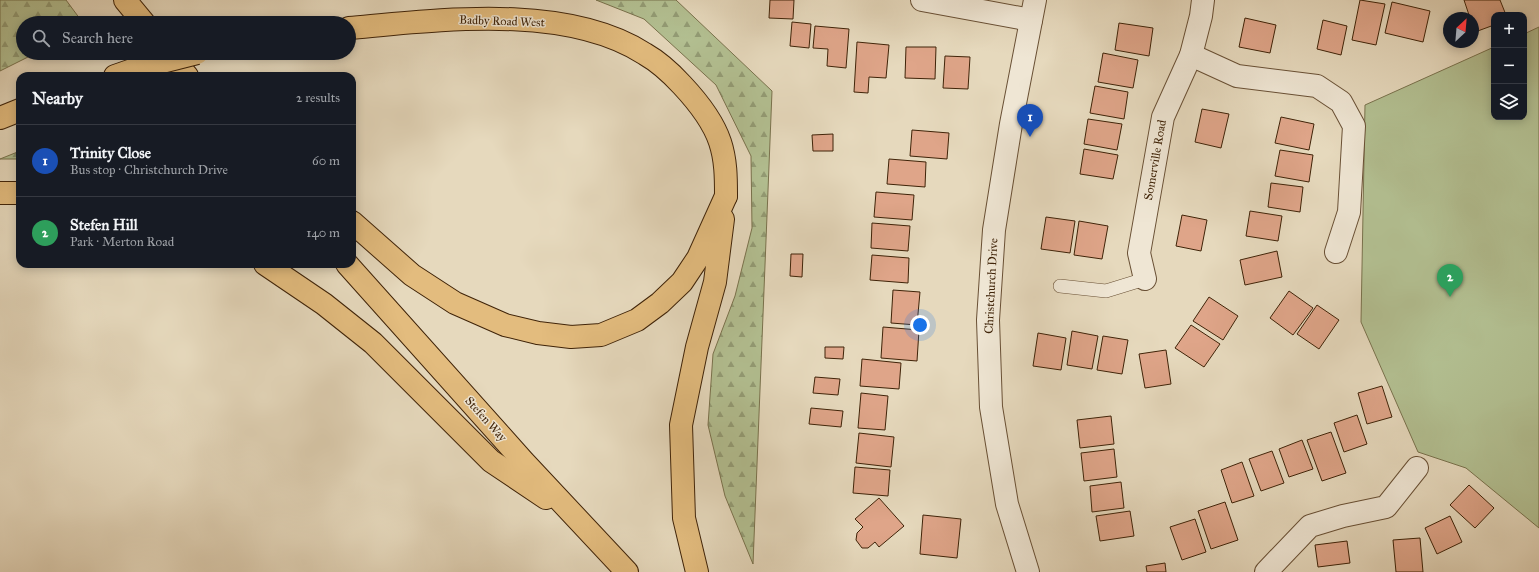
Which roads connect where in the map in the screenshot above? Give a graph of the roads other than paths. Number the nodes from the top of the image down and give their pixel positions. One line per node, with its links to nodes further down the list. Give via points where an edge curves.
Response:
1 (125, 0): 5 (main road)
2 (922, 0): 4 (street)
3 (1203, 0): 7 (street, Somerville Road)
4 (1033, 10): 27 (street, Christchurch Drive, via 994,230 988,320 991,407 1007,504)
5 (138, 16)
6 (356, 27): 16 (main road, Badby Road West, via 440,20 515,19 553,22 614,38 645,53 669,72 690,93 707,116 720,142 726,170)
7 (1192, 55): 18 (street, via 1237,76 1317,86 1340,102 1354,126 1349,212); 21 (street, Somerville Road, via 1163,116 1139,253)
8 (169, 60): 10 (main road, bridge)
9 (174, 60): 11 (main road)
10 (126, 72)
11 (184, 72)
12 (16, 112): 13 (main road)
13 (0, 118)
14 (0, 193): 15 (main road)
15 (16, 193)
16 (726, 196): 17 (main road, via 698,258 682,282 637,320 601,335 571,337 538,333 505,325 455,303 412,275); 26 (main road, Badby Road West, via 715,282 697,347 681,425 684,518)
17 (356, 226)
18 (1336, 252)
19 (271, 268): 24 (main road, via 324,304 373,343 491,461)
20 (351, 268): 24 (main road, Stefen Way)
21 (1145, 279): 22 (lane, via 1106,290)
22 (1060, 286)
23 (1416, 468): 28 (street, via 1386,507 1310,526)
24 (577, 519): 25 (main road, Stefen Way)
25 (627, 572)
26 (697, 572)
27 (1028, 572)
28 (1266, 572)

